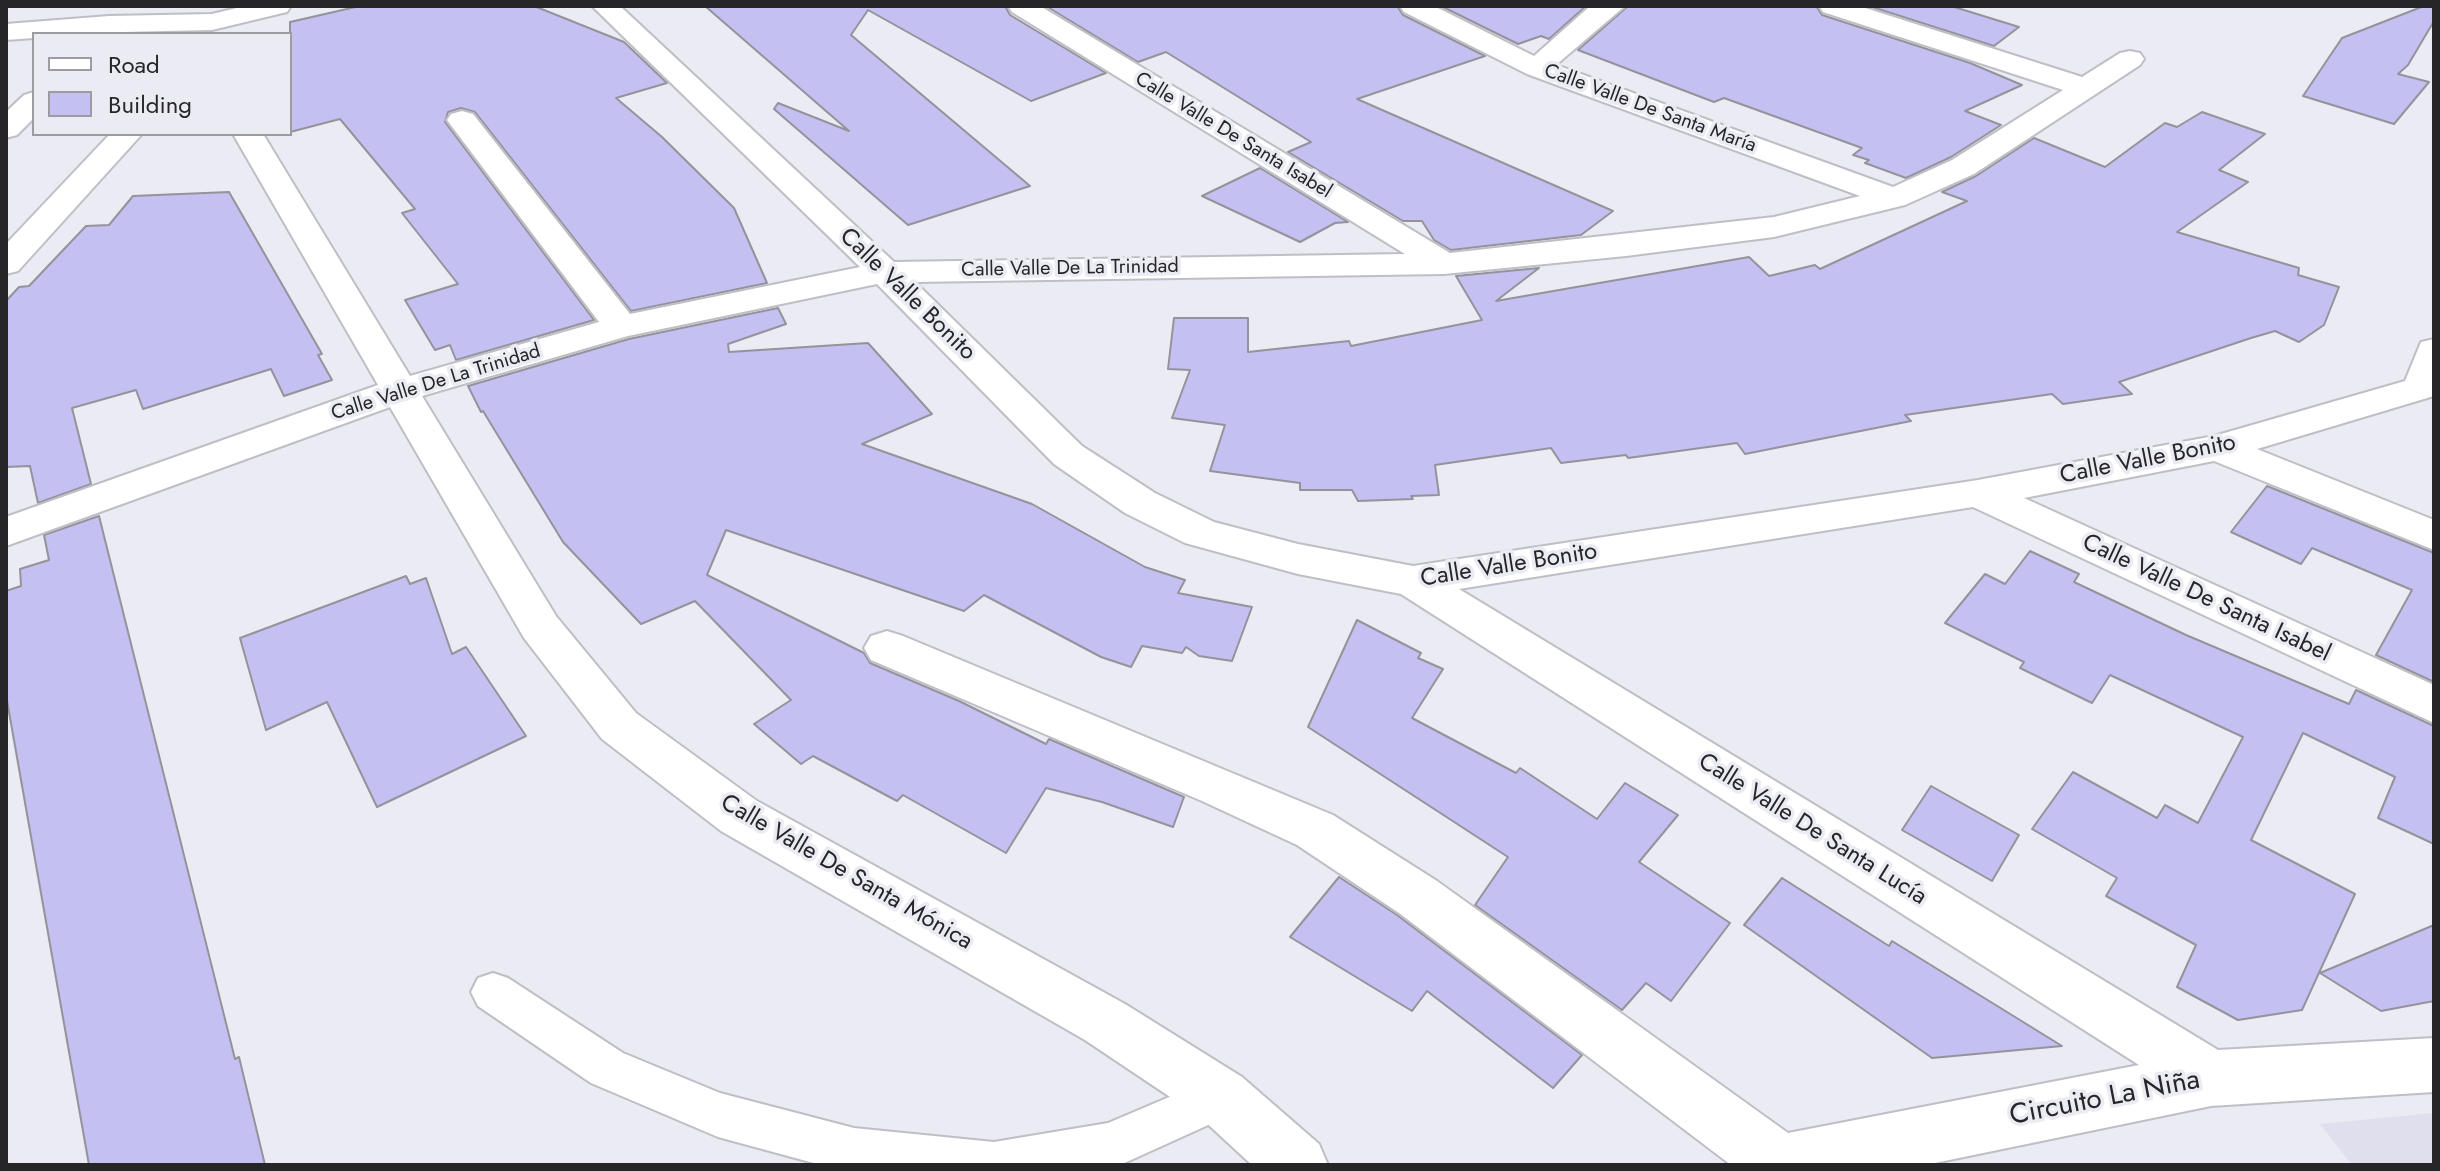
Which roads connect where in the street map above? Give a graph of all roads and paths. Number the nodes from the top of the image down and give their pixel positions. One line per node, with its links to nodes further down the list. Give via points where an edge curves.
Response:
1 (278, 6): 8 (street)
2 (605, 6): 21 (street, Calle Valle Bonito)
3 (1021, 6): 20 (street, Calle Valle De Santa Isabel)
4 (1413, 6): 11 (street, Calle Valle De Santa María)
5 (1612, 6): 11 (street)
6 (1832, 6): 12 (street)
7 (105, 21): 8 (street); 9 (street)
8 (210, 21)
9 (6, 32)
10 (2130, 59): 12 (street, Calle Valle De La Trinidad)
11 (1537, 68): 18 (street, Calle Valle De Santa María)
12 (2086, 88): 18 (street, Calle Valle De La Trinidad, via 1963,167)
13 (32, 103): 15 (street)
14 (462, 120): 22 (street)
15 (6, 129)
16 (125, 136): 19 (street)
17 (249, 136): 24 (street, Calle Valle De Santa Mónica)
18 (1894, 198): 20 (street, Calle Valle De La Trinidad, via 1774,227)
19 (6, 264)
20 (1444, 264): 21 (street, Calle Valle De La Trinidad)
21 (885, 272): 22 (street, Calle Valle De La Trinidad); 30 (street, Calle Valle Bonito, via 1068,455 1140,503 1200,533)
22 (621, 327): 24 (street, Calle Valle De La Trinidad)
23 (2434, 350): 25 (street, Calle Valle Bonito)
24 (401, 390): 28 (street, Calle Valle De La Trinidad); 36 (street, Calle Valle De Santa Mónica, via 540,627 619,726 739,816 1105,1022)
25 (2428, 390): 26 (street, Calle Valle Bonito)
26 (2218, 448): 27 (street, Calle Valle Bonito); 29 (street)
27 (1978, 493): 30 (street, Calle Valle Bonito); 32 (street, Calle Valle De Santa Isabel)
28 (6, 532)
29 (2434, 536)
30 (1413, 581): 35 (street, Calle Valle De Santa Lucía)
31 (887, 648): 39 (street, via 1315,830 1418,897)
32 (2434, 705)
33 (493, 992): 37 (lane, via 607,1068 718,1115 854,1151)
34 (2434, 1065): 35 (street, Circuito La Niña)
35 (2211, 1078): 39 (street, Circuito La Niña)
36 (1221, 1097): 37 (lane, via 1110,1146); 38 (street, Calle Valle De Santa Mónica)
37 (994, 1165)
38 (1297, 1165)
39 (1781, 1165)

